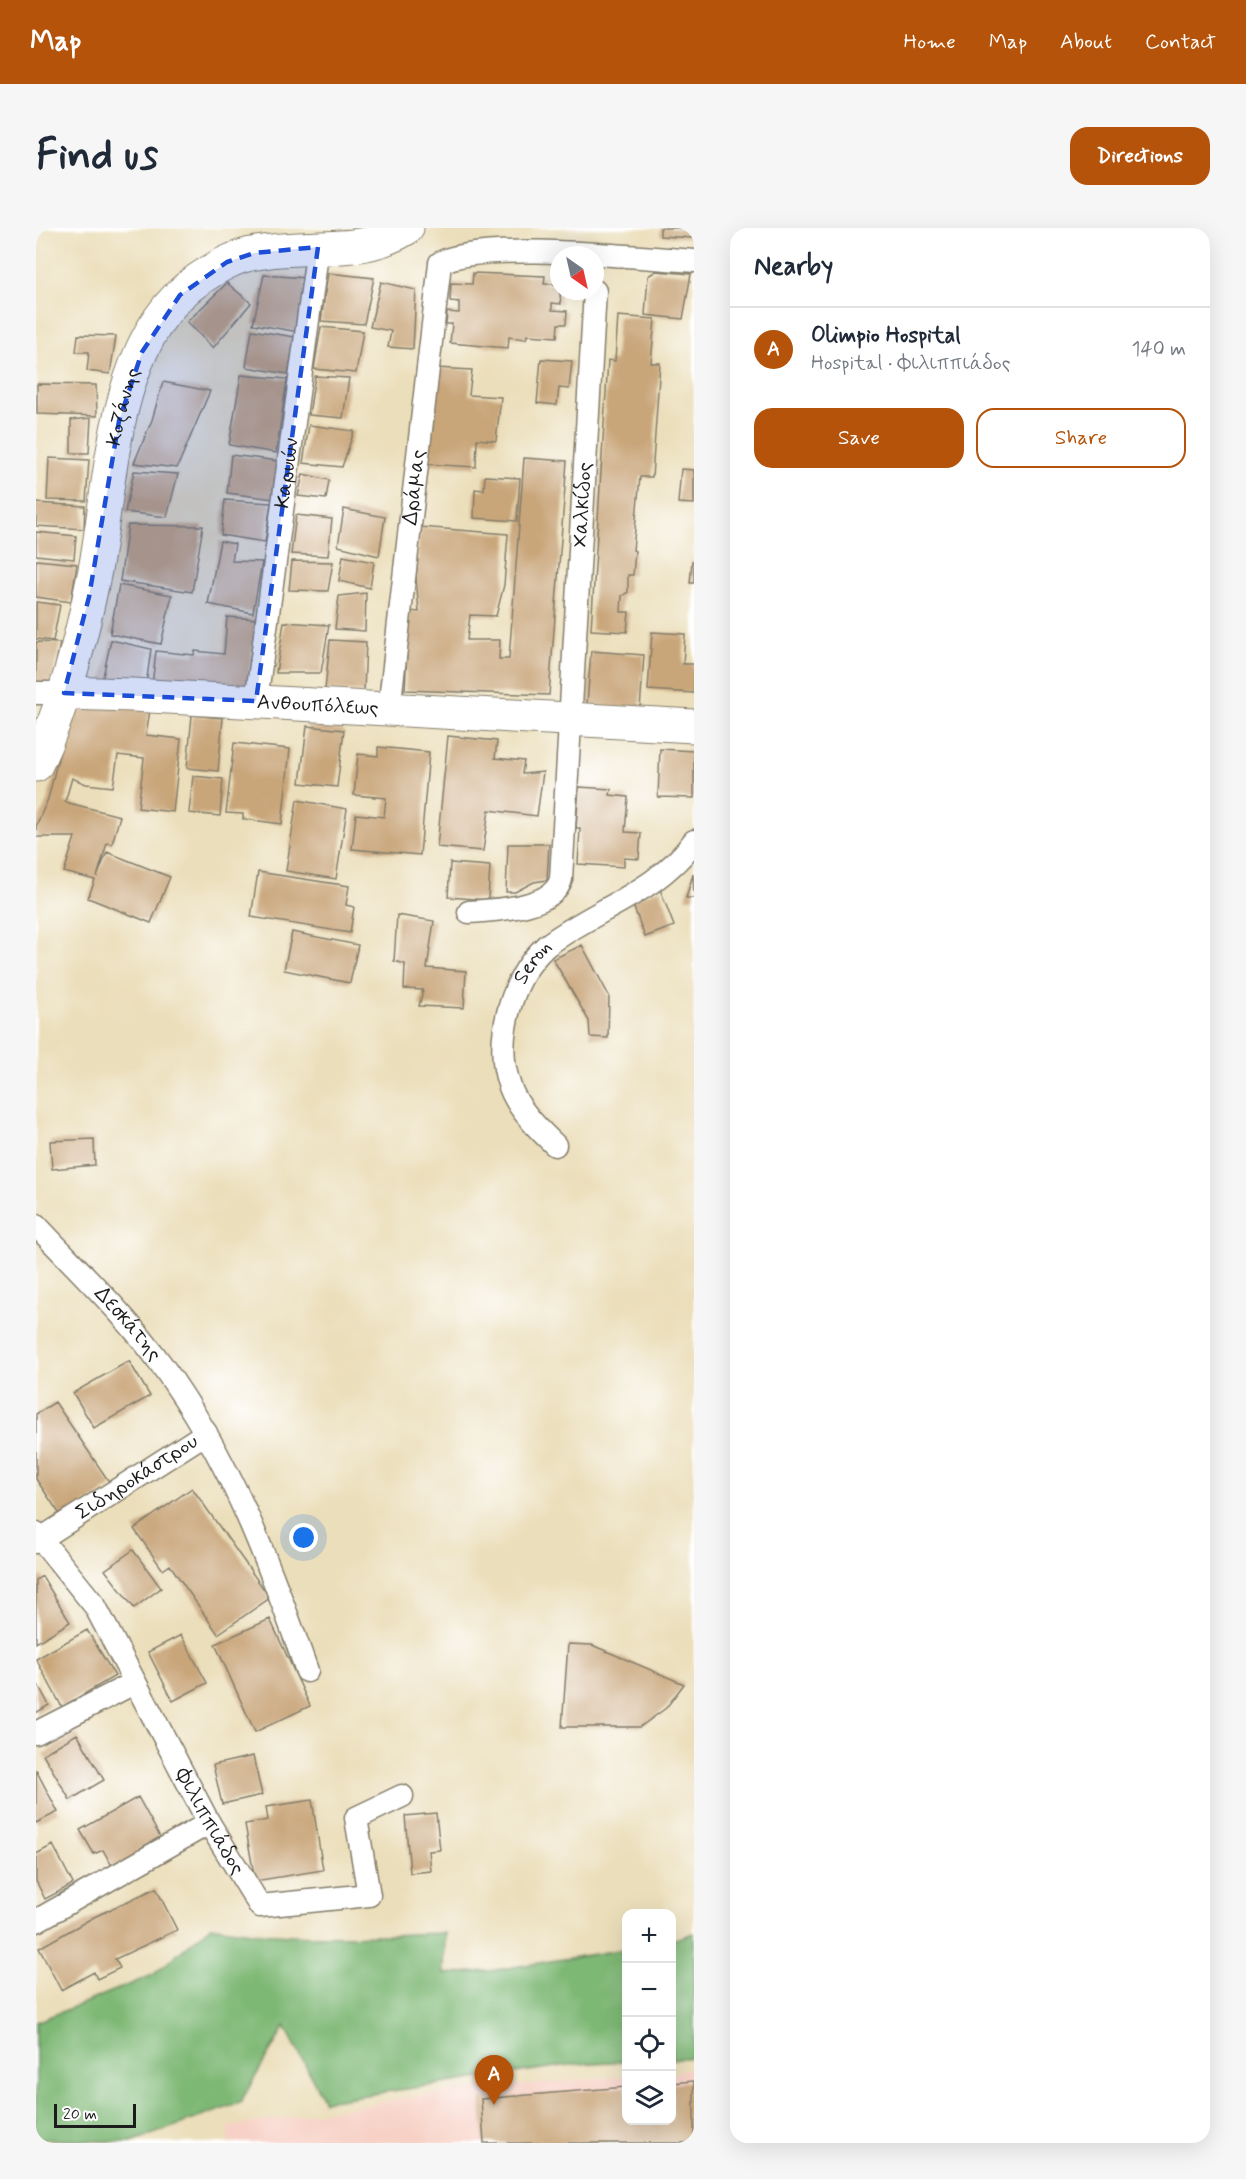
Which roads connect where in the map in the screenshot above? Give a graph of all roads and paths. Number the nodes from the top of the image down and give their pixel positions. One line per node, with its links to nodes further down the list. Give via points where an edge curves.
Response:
1 (406, 228): 2 (street, Κοζάνης, via 372,244)
2 (318, 247): 7 (street, Κοζάνης, via 254,253 227,262 175,300 142,352 118,421 89,597); 8 (street, Καρυών)
3 (550, 253): 9 (street, Δράμας, via 511,252 451,259 438,266)
4 (604, 255): 5 (street)
5 (694, 261)
6 (594, 300): 10 (street, Χαλκίδος)
7 (50, 693): 8 (street, Ανθουπόλεως); 12 (street, Κοζάνης)
8 (256, 701): 9 (street, Ανθουπόλεως)
9 (389, 710): 10 (street, Ανθουπόλεως)
10 (570, 719): 11 (street, Ανθουπόλεως); 14 (street, via 559,885 526,905)
11 (694, 726)
12 (36, 765)
13 (694, 841): 15 (street, Seron, via 659,879 546,945 522,977 506,1030 506,1069 517,1100)
14 (469, 912)
15 (555, 1145)
16 (36, 1225): 17 (street, Δεσκάτης, via 130,1326 161,1364)
17 (206, 1432): 18 (street, Σιδηροκάστρου); 19 (street, Δεσκάτης, via 255,1527)
18 (38, 1538): 20 (street, Φιλιππιάδος, via 95,1606)
19 (308, 1671)
20 (134, 1683): 21 (street); 23 (street, Φιλιππιάδος)
21 (36, 1733)
22 (402, 1796): 23 (street, Φιλιππιάδος, via 356,1818 369,1895 260,1906)
23 (209, 1822): 24 (street)
24 (36, 1921)

